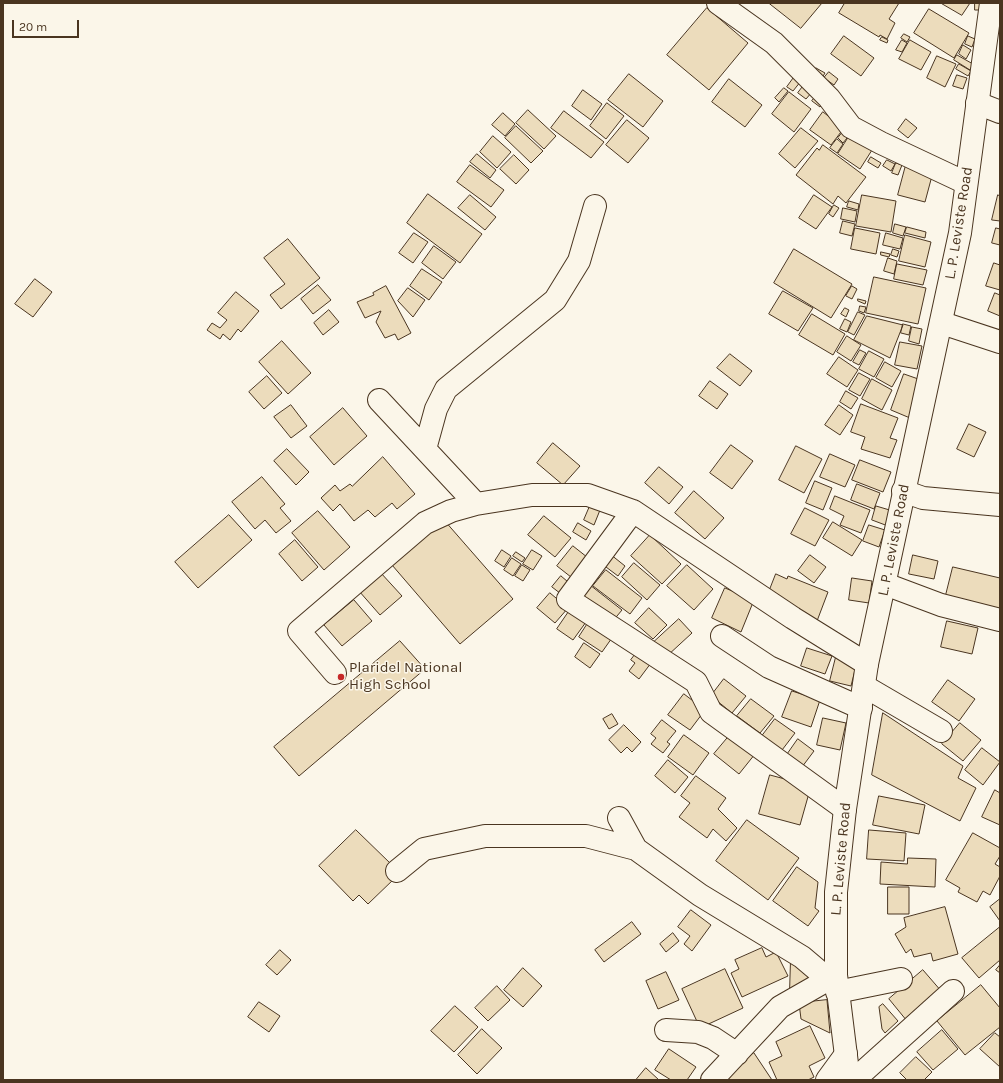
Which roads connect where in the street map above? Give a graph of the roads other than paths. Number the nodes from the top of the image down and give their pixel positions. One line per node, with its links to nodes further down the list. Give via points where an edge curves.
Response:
1 (718, 3): 5 (street, via 774,43 829,98 851,127)
2 (991, 3): 3 (street, L. P. Leviste Road)
3 (977, 104): 4 (street); 5 (street, L. P. Leviste Road)
4 (1000, 112)
5 (966, 183): 7 (street, L. P. Leviste Road, via 960,233)
6 (595, 206): 10 (street, via 579,262 555,300 446,389 436,409)
7 (942, 323): 8 (street); 11 (street, L. P. Leviste Road)
8 (1000, 342)
9 (379, 400): 10 (street)
10 (425, 449): 12 (street)
11 (903, 491): 13 (street, via 923,498); 15 (street, L. P. Leviste Road)
12 (476, 504): 14 (street, via 532,495 588,495); 19 (street, via 451,511 425,523 299,631)
13 (1000, 505)
14 (633, 511): 18 (street); 23 (street, via 568,599 696,682 712,712)
15 (885, 584): 16 (street, via 941,605); 18 (street, L. P. Leviste Road)
16 (1000, 620)
17 (722, 636): 21 (street, via 769,667)
18 (867, 664): 20 (street, L. P. Leviste Road)
19 (335, 674)
20 (864, 686): 21 (street, L. P. Leviste Road); 22 (street)
21 (860, 708): 23 (street, L. P. Leviste Road)
22 (940, 731)
23 (845, 809): 28 (street, L. P. Leviste Road, via 836,892)
24 (619, 818): 25 (street)
25 (636, 849): 26 (street, via 586,836 484,836 424,849); 28 (street, via 700,895 802,957)
26 (397, 871)
27 (901, 979): 28 (street)
28 (834, 982): 31 (street, via 780,1007); 32 (street, L. P. Leviste Road)
29 (953, 991): 36 (street)
30 (666, 1030): 31 (street, via 698,1032 713,1038)
31 (737, 1054): 33 (street)
32 (846, 1054): 34 (street); 35 (street, L. P. Leviste Road)
33 (712, 1080)
34 (827, 1080)
35 (849, 1080)
36 (854, 1080)

